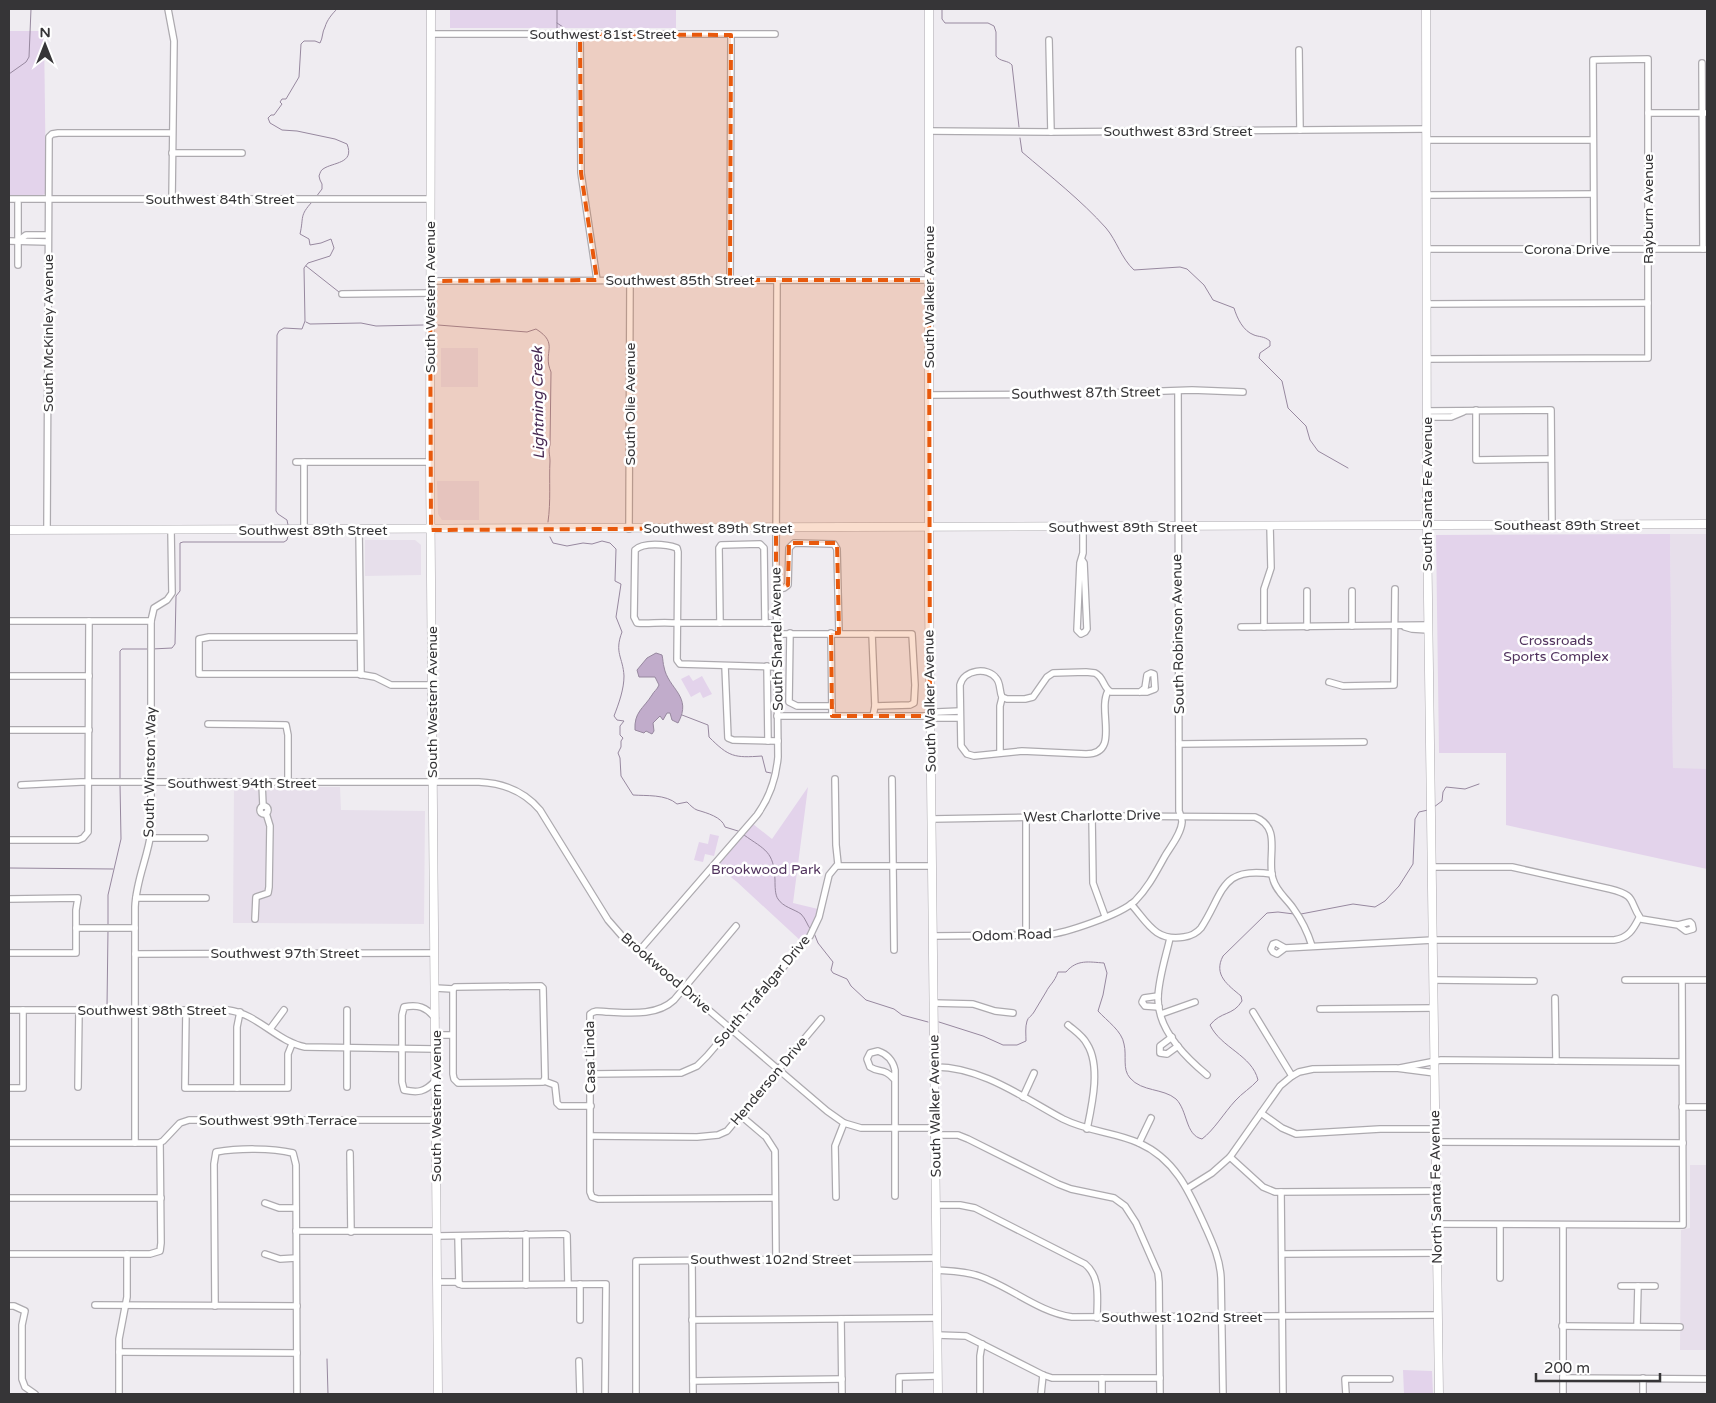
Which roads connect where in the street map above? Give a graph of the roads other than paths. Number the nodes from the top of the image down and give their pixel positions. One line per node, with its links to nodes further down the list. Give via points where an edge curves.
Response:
1 (168, 9): 18 (street, via 174,41)
2 (431, 9): 5 (main road, South Western Avenue)
3 (929, 9): 16 (main road, South Walker Avenue)
4 (1426, 9): 14 (main road, South Santa Fe Avenue)
5 (431, 34): 6 (street, Southwest 81st Street); 28 (main road, South Western Avenue)
6 (580, 34): 8 (street, Southwest 81st Street); 38 (street, via 581,173)
7 (775, 34): 8 (street, Southwest 81st Street)
8 (731, 35): 40 (street)
9 (1049, 40): 17 (street)
10 (1299, 50): 15 (street)
11 (1702, 63): 13 (street)
12 (1648, 113): 13 (street); 20 (street, Rayburn Avenue, via 1648,59 1593,60); 35 (street, Rayburn Avenue)
13 (1705, 113): 36 (street)
14 (1426, 129): 15 (street, Southwest 83rd Street); 19 (main road, South Santa Fe Avenue)
15 (1300, 130): 17 (street, Southwest 83rd Street)
16 (929, 131): 17 (street, Southwest 83rd Street); 42 (main road, South Walker Avenue)
17 (1051, 132)
18 (172, 133): 21 (street); 26 (street, South McKinley Avenue, via 58,133 50,136)
19 (1426, 140): 20 (street); 24 (main road, South Santa Fe Avenue)
20 (1593, 140): 23 (street)
21 (172, 153): 22 (street); 27 (street)
22 (242, 153)
23 (1593, 194): 24 (street); 34 (street)
24 (1427, 195): 33 (main road, South Santa Fe Avenue)
25 (9, 199): 26 (street, Southwest 84th Street)
26 (48, 199): 27 (street, Southwest 84th Street); 30 (street, South McKinley Avenue)
27 (172, 199): 28 (street, Southwest 84th Street)
28 (430, 199): 43 (main road, South Western Avenue)
29 (18, 204): 32 (street)
30 (48, 238): 32 (street, via 26,235); 68 (street, South McKinley Avenue)
31 (9, 241): 32 (street)
32 (18, 241): 37 (street)
33 (1426, 249): 34 (street, Corona Drive); 47 (main road, South Santa Fe Avenue)
34 (1594, 249): 35 (street, Corona Drive)
35 (1648, 249): 36 (street, Corona Drive); 46 (street, Rayburn Avenue)
36 (1705, 249)
37 (18, 264)
38 (597, 280): 39 (street, Southwest 85th Street); 43 (street, Southwest 85th Street)
39 (630, 280): 40 (street, Southwest 85th Street); 66 (street, South Olie Avenue)
40 (730, 280): 41 (street, Southwest 85th Street)
41 (777, 280): 42 (street, Southwest 85th Street); 65 (street, South Shartel Avenue)
42 (929, 280): 51 (main road, South Walker Avenue)
43 (430, 281): 44 (main road, South Western Avenue)
44 (430, 293): 45 (street); 57 (main road, South Western Avenue)
45 (342, 294)
46 (1648, 303): 47 (street); 48 (street, Rayburn Avenue, via 1648,358)
47 (1427, 304): 48 (main road, South Santa Fe Avenue)
48 (1427, 359): 53 (main road, South Santa Fe Avenue)
49 (1178, 392): 50 (street, Southwest 87th Street); 51 (street, Southwest 87th Street); 61 (street, South Robinson Avenue)
50 (1243, 392)
51 (929, 395): 60 (main road, South Walker Avenue)
52 (1476, 410): 53 (street, via 1451,417); 54 (street, via 1551,410); 54 (street, via 1476,460)
53 (1427, 414): 63 (main road, South Santa Fe Avenue)
54 (1551, 459): 59 (street)
55 (296, 462): 56 (street)
56 (304, 462): 57 (street); 70 (street)
57 (430, 462): 72 (main road, South Western Avenue)
58 (1707, 524): 59 (main road, Southeast 89th Street)
59 (1552, 525): 63 (main road, Southeast 89th Street)
60 (929, 526): 64 (main road, Southwest 89th Street); 65 (main road, Southwest 89th Street); 114 (main road, South Walker Avenue)
61 (1178, 526): 62 (main road, Southwest 89th Street); 64 (main road, Southwest 89th Street); 121 (street, South Robinson Avenue)
62 (1270, 526): 63 (main road, Southwest 89th Street); 89 (street, via 1271,568 1264,586)
63 (1427, 526): 90 (main road, South Santa Fe Avenue)
64 (1083, 527): 73 (street)
65 (776, 528): 66 (main road, Southwest 89th Street); 74 (street, South Shartel Avenue)
66 (629, 529): 72 (main road, Southwest 89th Street)
67 (9, 530): 68 (main road, Southwest 89th Street)
68 (47, 530): 69 (main road, Southwest 89th Street)
69 (171, 530): 70 (main road, Southwest 89th Street); 80 (street, via 172,594 154,608)
70 (304, 530): 71 (main road, Southwest 89th Street)
71 (359, 530): 72 (main road, Southwest 89th Street); 96 (street)
72 (431, 530): 104 (main road, South Western Avenue)
73 (1082, 581): 73 (street, via 1077,630 1081,634 1087,629)
74 (776, 589): 84 (street, South Shartel Avenue); 92 (street, via 788,585 790,546 794,543 834,544 837,549)
75 (1395, 589): 87 (street)
76 (1307, 591): 85 (street)
77 (1352, 591): 86 (street)
78 (9, 621): 79 (street)
79 (89, 621): 80 (street); 102 (street)
80 (151, 621): 126 (street, South Winston Way)
81 (678, 623): 81 (street, via 636,622 634,550 637,547 677,548); 82 (street); 97 (street, via 677,660 680,664)
82 (720, 623): 83 (street); 83 (street, via 721,545 760,544 764,548)
83 (765, 623): 84 (street)
84 (776, 623): 93 (street, South Shartel Avenue)
85 (1307, 626): 86 (street); 89 (street)
86 (1352, 626): 87 (street)
87 (1395, 626): 90 (street); 103 (street, via 1394,685 1343,686)
88 (1241, 627): 89 (street)
89 (1264, 627)
90 (1428, 628): 141 (main road, South Santa Fe Avenue)
91 (831, 633): 92 (street); 94 (street); 108 (street)
92 (839, 633): 95 (street)
93 (777, 634): 94 (street); 99 (street, South Shartel Avenue)
94 (790, 634): 108 (street, via 790,702 797,706)
95 (872, 634): 109 (street); 109 (street, via 912,634 915,685 914,701 910,706)
96 (360, 637): 100 (street); 100 (street, via 199,639 199,674)
97 (724, 666): 98 (street); 118 (street, via 728,738)
98 (767, 666): 99 (street); 118 (street)
99 (777, 666): 111 (street, South Shartel Avenue)
100 (361, 675): 104 (street, via 375,677 391,685)
101 (9, 676): 102 (street)
102 (89, 676): 117 (street)
103 (1329, 682)
104 (432, 685): 129 (main road, South Western Avenue)
105 (1108, 691): 106 (street); 107 (street, via 1102,678 1095,673 1056,672 1047,677 1033,697); 122 (street, via 1105,700 1106,741 1100,751 1090,754)
106 (1140, 692)
107 (1002, 698): 110 (street, via 994,675 974,672 964,676 960,686); 122 (street)
108 (832, 706): 112 (street)
109 (874, 706): 113 (street)
110 (960, 714): 114 (street, via 937,712); 122 (street, via 961,744 967,754)
111 (778, 716): 112 (street); 119 (street, South Shartel Avenue)
112 (832, 716): 113 (street)
113 (873, 716): 114 (street)
114 (930, 716): 134 (main road, South Walker Avenue)
115 (208, 724): 128 (street, via 286,725)
116 (9, 730): 117 (street)
117 (89, 730): 125 (street)
118 (768, 740): 119 (street)
119 (778, 741): 161 (street, South Shartel Avenue, via 777,768 764,805)
120 (1364, 742): 121 (street)
121 (1179, 744): 132 (street, South Robinson Avenue)
122 (1000, 752)
123 (835, 779): 138 (street)
124 (892, 779): 139 (street)
125 (89, 782): 126 (street, Southwest 94th Street); 130 (street, Southwest 94th Street); 137 (street, via 89,828 81,839)
126 (151, 783): 127 (street, Southwest 94th Street); 135 (street, South Winston Way)
127 (262, 783): 128 (street, Southwest 94th Street); 149 (street, via 261,811 266,813 270,826 269,887 268,892 256,897)
128 (288, 783): 129 (street, Southwest 94th Street)
129 (433, 783): 161 (street, Brookwood Drive, via 493,783 511,788 529,799 546,818 608,920); 163 (main road, South Western Avenue)
130 (21, 785)
131 (1092, 816): 132 (street, West Charlotte Drive); 133 (street, West Charlotte Drive); 147 (street, via 1093,883)
132 (1180, 816): 142 (street, West Charlotte Drive, via 1252,816 1264,822 1271,837); 146 (street, Odom Road, via 1182,822 1171,847 1153,878)
133 (1026, 817): 134 (street, West Charlotte Drive); 155 (street)
134 (932, 818): 140 (main road, South Walker Avenue)
135 (150, 838): 136 (street); 143 (street, South Winston Way)
136 (205, 838)
137 (9, 840)
138 (838, 866): 139 (street); 196 (street, South Trafalgar Drive, via 829,875 810,936)
139 (893, 866): 140 (street); 160 (street)
140 (932, 866): 154 (main road, South Walker Avenue)
141 (1432, 866): 148 (street, via 1512,867 1610,889 1630,898); 157 (main road, South Santa Fe Avenue)
142 (1272, 874): 156 (street, via 1250,872 1234,876 1198,931 1188,937); 158 (street, via 1278,890 1300,918)
143 (136, 898): 144 (street); 153 (street, South Winston Way)
144 (206, 898)
145 (9, 899): 152 (street, via 78,898)
146 (1131, 904): 147 (street, Odom Road); 156 (street, via 1153,931)
147 (1105, 916): 155 (street, Odom Road, via 1059,933)
148 (1639, 918): 150 (street); 157 (street, via 1627,936 1614,940)
149 (255, 919)
150 (1678, 925)
151 (736, 926): 170 (street, Casa Linda)
152 (76, 928): 153 (street); 162 (street, via 76,954)
153 (135, 928): 164 (street, South Winston Way)
154 (933, 936): 155 (street, Odom Road); 176 (main road, South Walker Avenue)
155 (1026, 936)
156 (1170, 938): 173 (street)
157 (1433, 940): 158 (street); 165 (main road, South Santa Fe Avenue)
158 (1312, 946): 159 (street)
159 (1285, 948)
160 (894, 950)
161 (640, 951): 170 (street, Brookwood Drive)
162 (9, 953)
163 (434, 953): 164 (street, Southwest 97th Street); 172 (main road, South Western Avenue)
164 (135, 954): 184 (street, South Winston Way)
165 (1433, 980): 168 (street); 179 (main road, North Santa Fe Avenue)
166 (1625, 980): 169 (street)
167 (1707, 980): 169 (street)
168 (1534, 981)
169 (1682, 981): 207 (street)
170 (684, 988): 196 (street, Brookwood Drive); 213 (street, Casa Linda, via 670,1004 656,1011 591,1012)
171 (453, 989): 172 (street); 198 (street); 218 (street, via 455,986 543,988)
172 (435, 991): 177 (street); 192 (main road, South Western Avenue)
173 (1158, 996): 178 (street); 178 (street, via 1144,998 1142,1002 1145,1006)
174 (1555, 998): 205 (street)
175 (1195, 1002): 191 (street)
176 (934, 1003): 190 (street, via 973,1004); 208 (main road, South Walker Avenue)
177 (421, 1006): 192 (street); 203 (street, via 404,1008)
178 (1159, 1007): 191 (street)
179 (1434, 1008): 180 (street); 206 (main road, North Santa Fe Avenue)
180 (1320, 1009)
181 (9, 1010): 182 (street, Southwest 98th Street)
182 (23, 1010): 183 (street, Southwest 98th Street); 221 (street, via 23,1088)
183 (78, 1010): 184 (street, Southwest 98th Street); 219 (street)
184 (135, 1010): 185 (street, Southwest 98th Street); 241 (street, South Winston Way)
185 (186, 1010): 188 (street, Southwest 98th Street); 222 (street, via 185,1088)
186 (284, 1010): 195 (street)
187 (347, 1010): 202 (street)
188 (240, 1012): 195 (street, Southwest 98th Street); 222 (street)
189 (1253, 1012): 215 (street)
190 (1013, 1013)
191 (1161, 1014): 199 (street)
192 (435, 1018): 197 (main road, South Western Avenue)
193 (821, 1019): 210 (street, Henderson Drive)
194 (1068, 1025): 236 (street, via 1086,1042 1094,1060)
195 (270, 1029): 200 (street, Southwest 98th Street)
196 (730, 1029): 210 (street, Brookwood Drive); 213 (street, South Trafalgar Drive, via 697,1066 685,1072)
197 (435, 1035): 198 (street); 204 (main road, South Western Avenue)
198 (452, 1035): 218 (street, via 453,1074 458,1082)
199 (1172, 1038): 201 (street); 201 (street, via 1160,1046 1159,1052 1167,1054)
200 (292, 1044): 202 (street, Southwest 98th Street, via 310,1048); 222 (street, via 288,1054 288,1088)
201 (1178, 1046): 214 (street)
202 (347, 1048): 203 (street, Southwest 98th Street); 220 (street)
203 (402, 1048): 204 (street, Southwest 98th Street); 223 (street, via 404,1090)
204 (435, 1049): 217 (main road, South Western Avenue)
205 (1556, 1061): 206 (street); 207 (street)
206 (1435, 1062): 209 (street); 212 (main road, North Santa Fe Avenue)
207 (1682, 1062): 227 (street)
208 (934, 1067): 224 (street, via 959,1069); 237 (main road, South Walker Avenue)
209 (1396, 1068): 212 (street); 215 (street, via 1313,1069)
210 (778, 1069): 230 (street, Henderson Drive); 233 (street, Brookwood Drive)
211 (1034, 1073): 224 (street)
212 (1435, 1073): 235 (main road, North Santa Fe Avenue)
213 (591, 1074): 226 (street, Casa Linda)
214 (1207, 1075)
215 (1292, 1076): 229 (street, via 1280,1086)
216 (894, 1079): 216 (street, via 894,1066 889,1059 878,1051 870,1053 867,1059 870,1068 887,1072); 234 (street)
217 (435, 1081): 223 (street); 225 (main road, South Western Avenue)
218 (544, 1081): 226 (street, via 555,1085 560,1106)
219 (78, 1087)
220 (347, 1087)
221 (9, 1088)
222 (237, 1088)
223 (422, 1092): 225 (street)
224 (1023, 1097): 236 (street)
225 (436, 1103): 232 (main road, South Western Avenue)
226 (591, 1106): 238 (street, Casa Linda)
227 (1682, 1107): 228 (street); 244 (street)
228 (1707, 1107)
229 (1261, 1113): 235 (street, via 1296,1134); 246 (street)
230 (740, 1116): 238 (street, Henderson Drive, via 727,1131 718,1135); 254 (street, via 766,1137 775,1151)
231 (1151, 1118): 243 (street)
232 (436, 1120): 242 (street, Southwest 99th Terrace, via 189,1120 182,1122); 263 (main road, South Western Avenue)
233 (844, 1123): 234 (street, Brookwood Drive, via 861,1128); 251 (street, via 835,1146)
234 (895, 1128): 237 (street, Brookwood Drive); 250 (street)
235 (1436, 1128): 239 (main road, North Santa Fe Avenue)
236 (1087, 1129): 243 (street)
237 (934, 1131): 256 (main road, South Walker Avenue); 292 (street, Brookwood Drive, via 962,1136 1058,1184 1109,1196 1123,1204 1136,1224 1158,1273)
238 (591, 1136): 254 (street, Casa Linda, via 592,1196 598,1200)
239 (1436, 1142): 244 (street); 248 (main road, North Santa Fe Avenue)
240 (9, 1143): 241 (street)
241 (135, 1143): 242 (street)
242 (160, 1143): 253 (street)
243 (1140, 1143): 247 (street, via 1167,1162)
244 (1683, 1143): 260 (street, via 1683,1226)
245 (350, 1153): 262 (street)
246 (1230, 1157): 247 (street); 249 (street, via 1263,1188)
247 (1188, 1188): 293 (street, via 1218,1257)
248 (1436, 1191): 249 (street); 258 (main road, North Santa Fe Avenue)
249 (1281, 1192): 270 (street)
250 (895, 1196)
251 (836, 1197)
252 (9, 1198): 253 (street)
253 (161, 1198): 268 (street, via 160,1251)
254 (775, 1198): 273 (street)
255 (265, 1203): 257 (street, via 279,1208)
256 (936, 1205): 272 (main road, South Walker Avenue); 295 (street, via 975,1208 1085,1264 1096,1279)
257 (296, 1208): 261 (street); 288 (street, via 293,1153 281,1150 216,1152)
258 (1437, 1224): 259 (street); 266 (main road, North Santa Fe Avenue)
259 (1500, 1225): 260 (street); 276 (street)
260 (1562, 1225): 299 (street)
261 (296, 1231): 262 (street); 271 (street)
262 (351, 1232): 263 (street)
263 (436, 1234): 265 (street); 277 (main road, South Western Avenue)
264 (526, 1234): 265 (street); 279 (street, via 567,1235); 281 (street)
265 (458, 1236): 278 (street)
266 (1437, 1253): 270 (street); 290 (main road, North Santa Fe Avenue)
267 (9, 1254): 268 (street)
268 (127, 1254): 287 (street)
269 (265, 1254): 271 (street)
270 (1282, 1254): 291 (street)
271 (296, 1258): 289 (street)
272 (936, 1258): 273 (street, Southwest 102nd Street); 275 (main road, South Walker Avenue)
273 (776, 1259): 274 (street, Southwest 102nd Street)
274 (692, 1260): 298 (street); 323 (street, Southwest 102nd Street, via 636,1261)
275 (936, 1270): 294 (main road, South Walker Avenue); 295 (street, Southwest 102nd Street, via 978,1275 1058,1314)
276 (1500, 1278)
277 (437, 1282): 278 (street); 320 (main road, South Western Avenue)
278 (459, 1284): 281 (street)
279 (568, 1284): 280 (street); 281 (street)
280 (580, 1284): 297 (street); 322 (street, via 606,1284)
281 (526, 1285)
282 (1621, 1286): 283 (street)
283 (1638, 1286): 284 (street); 300 (street)
284 (1655, 1286)
285 (95, 1305): 287 (street)
286 (9, 1306): 317 (street, via 26,1311 22,1325 22,1379 25,1387)
287 (126, 1306): 288 (street); 304 (street, via 119,1334)
288 (215, 1306): 289 (street)
289 (296, 1306): 305 (street)
290 (1438, 1315): 291 (street, Southwest 102nd Street); 335 (main road, North Santa Fe Avenue)
291 (1282, 1316): 293 (street, Southwest 102nd Street); 333 (street)
292 (1160, 1317): 293 (street, Southwest 102nd Street); 295 (street, Southwest 102nd Street); 310 (street, Brookwood Drive)
293 (1222, 1317): 332 (street)
294 (937, 1318): 296 (street); 302 (main road, South Walker Avenue)
295 (1097, 1318)
296 (841, 1319): 298 (street); 313 (street)
297 (580, 1320)
298 (692, 1320): 316 (street)
299 (1562, 1326): 300 (street); 311 (street)
300 (1637, 1326): 301 (street)
301 (1680, 1327)
302 (937, 1335): 303 (street, via 963,1336); 308 (main road, South Walker Avenue)
303 (982, 1344): 307 (street); 328 (street)
304 (119, 1352): 305 (street); 318 (street)
305 (297, 1353): 319 (street)
306 (579, 1361): 321 (street)
307 (1043, 1375): 309 (street); 329 (street)
308 (937, 1376): 326 (street, via 899,1377); 327 (main road, South Walker Avenue)
309 (1102, 1378): 310 (street); 330 (street)
310 (1160, 1378): 331 (street, Brookwood Drive)
311 (1563, 1378): 312 (street); 336 (street)
312 (1643, 1378): 315 (street); 337 (street)
313 (842, 1379): 316 (street); 325 (street)
314 (1390, 1379): 334 (street, via 1345,1379)
315 (1707, 1379)
316 (694, 1381): 324 (street)
317 (35, 1394)
318 (119, 1394)
319 (297, 1394)
320 (438, 1394)
321 (580, 1394)
322 (605, 1394)
323 (636, 1394)
324 (693, 1394)
325 (842, 1394)
326 (899, 1394)
327 (938, 1394)
328 (980, 1394)
329 (1041, 1394)
330 (1102, 1394)
331 (1160, 1394)
332 (1223, 1394)
333 (1283, 1394)
334 (1346, 1394)
335 (1439, 1394)
336 (1563, 1394)
337 (1643, 1394)

